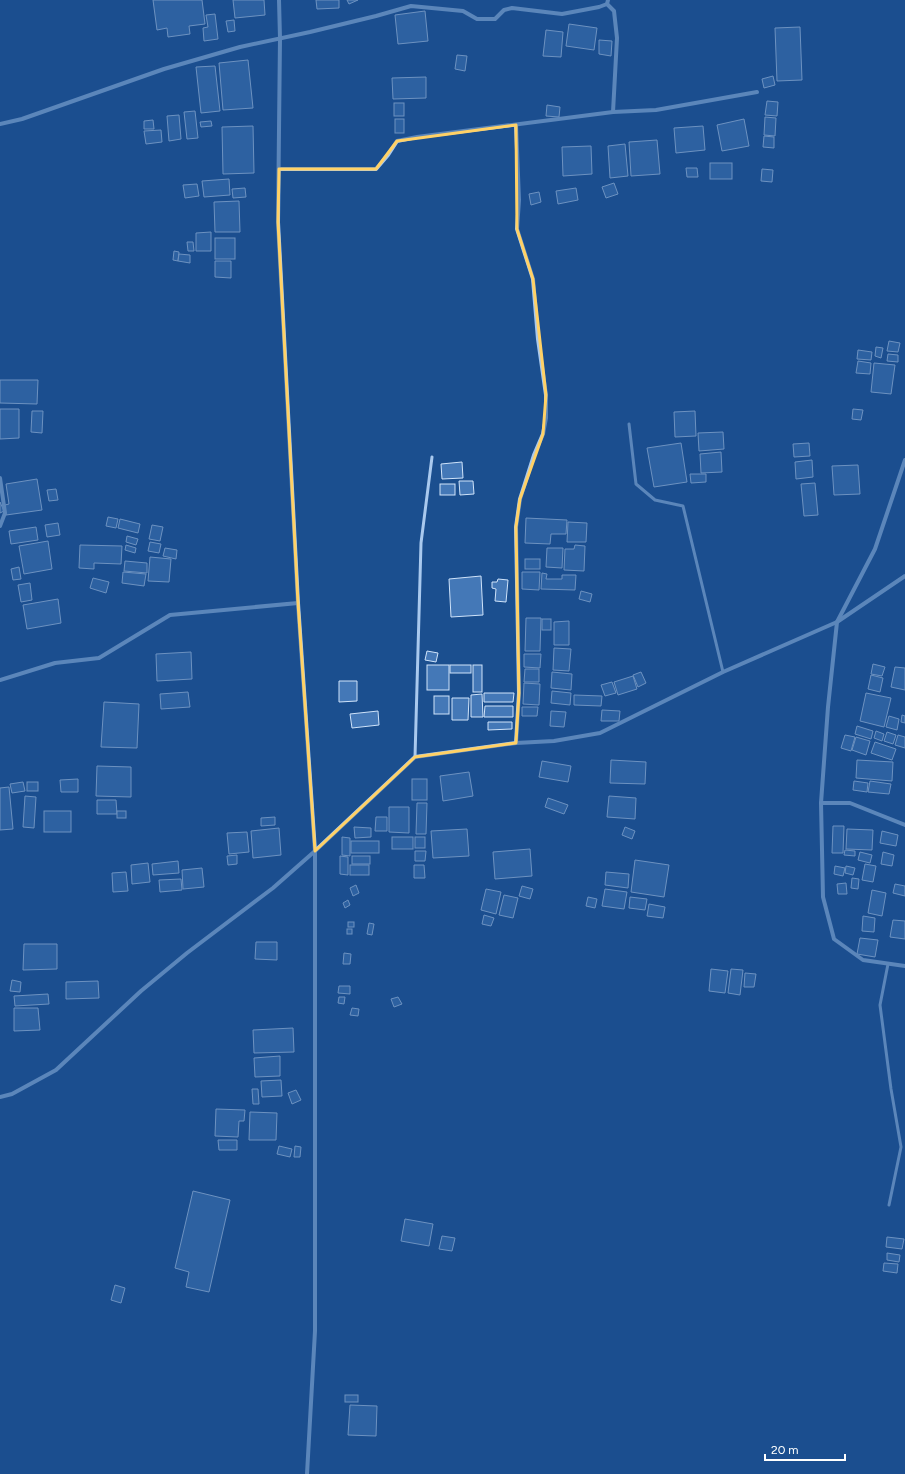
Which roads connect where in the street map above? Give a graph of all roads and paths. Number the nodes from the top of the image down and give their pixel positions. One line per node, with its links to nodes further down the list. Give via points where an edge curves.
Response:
1 (279, 0): 3 (street)
2 (607, 2): 3 (street, via 599,7 562,14 512,8 504,10 495,19 477,19 463,11 412,6); 5 (street, via 614,11 617,38)
3 (280, 38): 6 (street, via 164,70 22,120); 8 (street)
4 (757, 92): 5 (street, via 656,110)
5 (613, 112): 7 (street)
6 (0, 124)
7 (516, 125): 8 (street, via 417,137 397,142 376,169); 19 (street, via 519,200 517,229 533,279 546,395 546,418 543,434 520,499 516,527 519,693)
8 (278, 169): 15 (street, via 278,222)
9 (629, 424): 17 (lane, via 636,484 655,500 684,506)
10 (432, 457): 20 (lane, via 421,543)
11 (905, 460): 16 (street, via 875,549)
12 (0, 478): 13 (street, via 5,514)
13 (0, 526)
14 (905, 576): 16 (street)
15 (298, 603): 18 (street, via 170,615 98,658 55,663); 23 (street)
16 (837, 622): 17 (street); 21 (street)
17 (723, 672): 19 (street, via 600,733 554,741)
18 (0, 680)
19 (516, 743): 20 (street)
20 (415, 757): 23 (street)
21 (821, 803): 22 (street, via 850,803); 24 (street, via 823,897 834,939 864,960)
22 (905, 825)
23 (315, 851): 26 (street, via 273,888 141,991 56,1070 12,1094); 28 (street, via 315,1324)
24 (888, 964): 25 (street); 27 (lane, via 880,1006 901,1147)
25 (905, 966)
26 (0, 1097)
27 (889, 1205)
28 (307, 1474)

